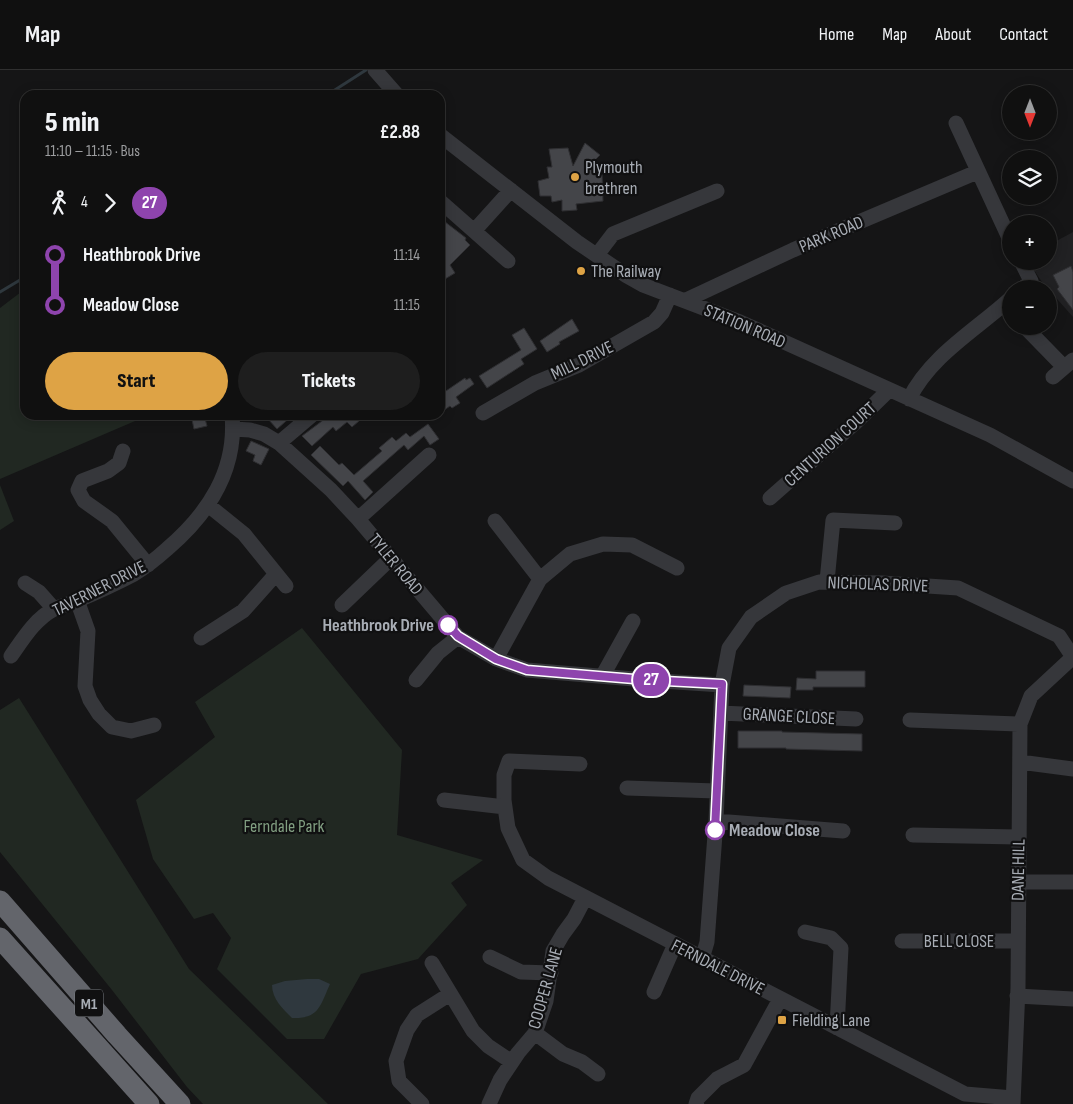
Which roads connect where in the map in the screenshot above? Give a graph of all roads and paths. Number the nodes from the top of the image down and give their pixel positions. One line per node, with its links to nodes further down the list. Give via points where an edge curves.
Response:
1 (375, 70): 2 (street)
2 (393, 90)
3 (956, 123): 5 (street)
4 (445, 139): 6 (street, STATION ROAD)
5 (977, 172): 9 (street); 14 (street, PARK ROAD, via 793,250)
6 (511, 190): 10 (street); 11 (street, STATION ROAD)
7 (717, 191): 11 (street, via 613,234)
8 (445, 205): 10 (street)
9 (1002, 223)
10 (474, 231): 12 (street)
11 (597, 255): 13 (street, STATION ROAD, via 627,276)
12 (508, 261)
13 (670, 295): 14 (street, STATION ROAD); 20 (street, MILL DRIVE, via 654,322 579,365 535,383)
14 (686, 300): 18 (street, STATION ROAD)
15 (1002, 310): 19 (street, via 940,358 917,383)
16 (1032, 335): 17 (street)
17 (1063, 368)
18 (889, 390): 19 (street, STATION ROAD); 27 (street, CENTURION COURT)
19 (909, 399): 26 (street, STATION ROAD, via 990,435)
20 (483, 413)
21 (306, 420): 23 (street)
22 (233, 422): 23 (street, TYLER ROAD); 28 (street, TAVERNER DRIVE, via 228,464)
23 (279, 443): 29 (street, TYLER ROAD)
24 (123, 451): 33 (street, via 119,463 82,481 78,490 84,501 112,521)
25 (429, 455): 29 (street)
26 (1073, 481)
27 (770, 498)
28 (208, 505): 33 (street, TAVERNER DRIVE, via 197,521); 43 (street, via 244,534 281,580)
29 (358, 519): 32 (street, TYLER ROAD)
30 (496, 521): 35 (street)
31 (895, 523): 36 (street, via 833,520)
32 (391, 558): 39 (street); 42 (street, TYLER ROAD)
33 (148, 565): 38 (street, TAVERNER DRIVE)
34 (677, 568): 35 (street, via 632,545 603,544 570,554)
35 (540, 579): 46 (street)
36 (827, 581): 45 (street, NICHOLAS DRIVE, via 958,588 1059,636); 49 (street, NICHOLAS DRIVE, via 786,593 751,617 730,648)
37 (25, 583): 40 (street, via 39,592)
38 (77, 600): 40 (street, TAVERNER DRIVE); 54 (street, via 88,632 85,686 98,714 112,727 131,731)
39 (342, 605)
40 (54, 609): 44 (street, TAVERNER DRIVE, via 36,623)
41 (633, 620): 47 (street)
42 (458, 636): 46 (street, TYLER ROAD); 48 (street, via 438,653)
43 (201, 638)
44 (10, 656)
45 (1073, 657): 53 (street, DANE HILL, via 1031,696)
46 (496, 659): 47 (street, TYLER ROAD, via 527,670)
47 (603, 675): 49 (street, TYLER ROAD)
48 (416, 680)
49 (722, 684): 50 (street, NICHOLAS DRIVE)
50 (722, 713): 51 (street, GRANGE CLOSE); 59 (street, NICHOLAS DRIVE)
51 (856, 719)
52 (910, 720): 53 (street)
53 (1020, 724): 55 (street, DANE HILL)
54 (154, 725)
55 (1020, 762): 57 (street); 65 (street, DANE HILL)
56 (580, 764): 61 (street, FERNDALE DRIVE, via 509,761 504,775)
57 (1073, 769)
58 (627, 788): 59 (street)
59 (716, 791): 62 (street, NICHOLAS DRIVE)
60 (444, 800): 61 (street)
61 (505, 807): 68 (street, FERNDALE DRIVE, via 508,828 523,860)
62 (716, 821): 63 (street); 76 (street, NICHOLAS DRIVE, via 707,942)
63 (844, 831)
64 (913, 835): 65 (street)
65 (1018, 837): 66 (street, DANE HILL)
66 (1019, 882): 67 (street); 73 (street, DANE HILL)
67 (1073, 882)
68 (585, 898): 74 (street, FERNDALE DRIVE); 78 (street, COOPER LANE, via 553,951)
69 (0, 901): 90 (highway, M1)
70 (805, 932): 84 (street, via 831,938 842,948)
71 (0, 938): 89 (highway, M1)
72 (902, 941): 73 (street, BELL CLOSE)
73 (1017, 942): 81 (street, DANE HILL)
74 (675, 944): 76 (street, FERNDALE DRIVE); 79 (street)
75 (490, 957): 78 (street, via 522,972)
76 (702, 959): 82 (street, FERNDALE DRIVE)
77 (432, 963): 80 (street)
78 (551, 973): 85 (street, COOPER LANE)
79 (654, 992)
80 (450, 994): 86 (street, via 473,1032); 91 (street, via 418,1015 407,1030 396,1061 399,1081)
81 (1017, 996): 83 (street); 88 (street, DANE HILL)
82 (780, 999): 84 (street, FERNDALE DRIVE); 93 (street, via 744,1065 718,1079)
83 (1073, 999)
84 (837, 1028): 88 (street, FERNDALE DRIVE, via 965,1094)
85 (535, 1032): 86 (street, COOPER LANE); 87 (street, via 563,1054)
86 (512, 1062): 92 (street, COOPER LANE)
87 (598, 1074)
88 (1013, 1101)
89 (148, 1104)
90 (180, 1104)
91 (422, 1104)
92 (489, 1104)
93 (696, 1104)

